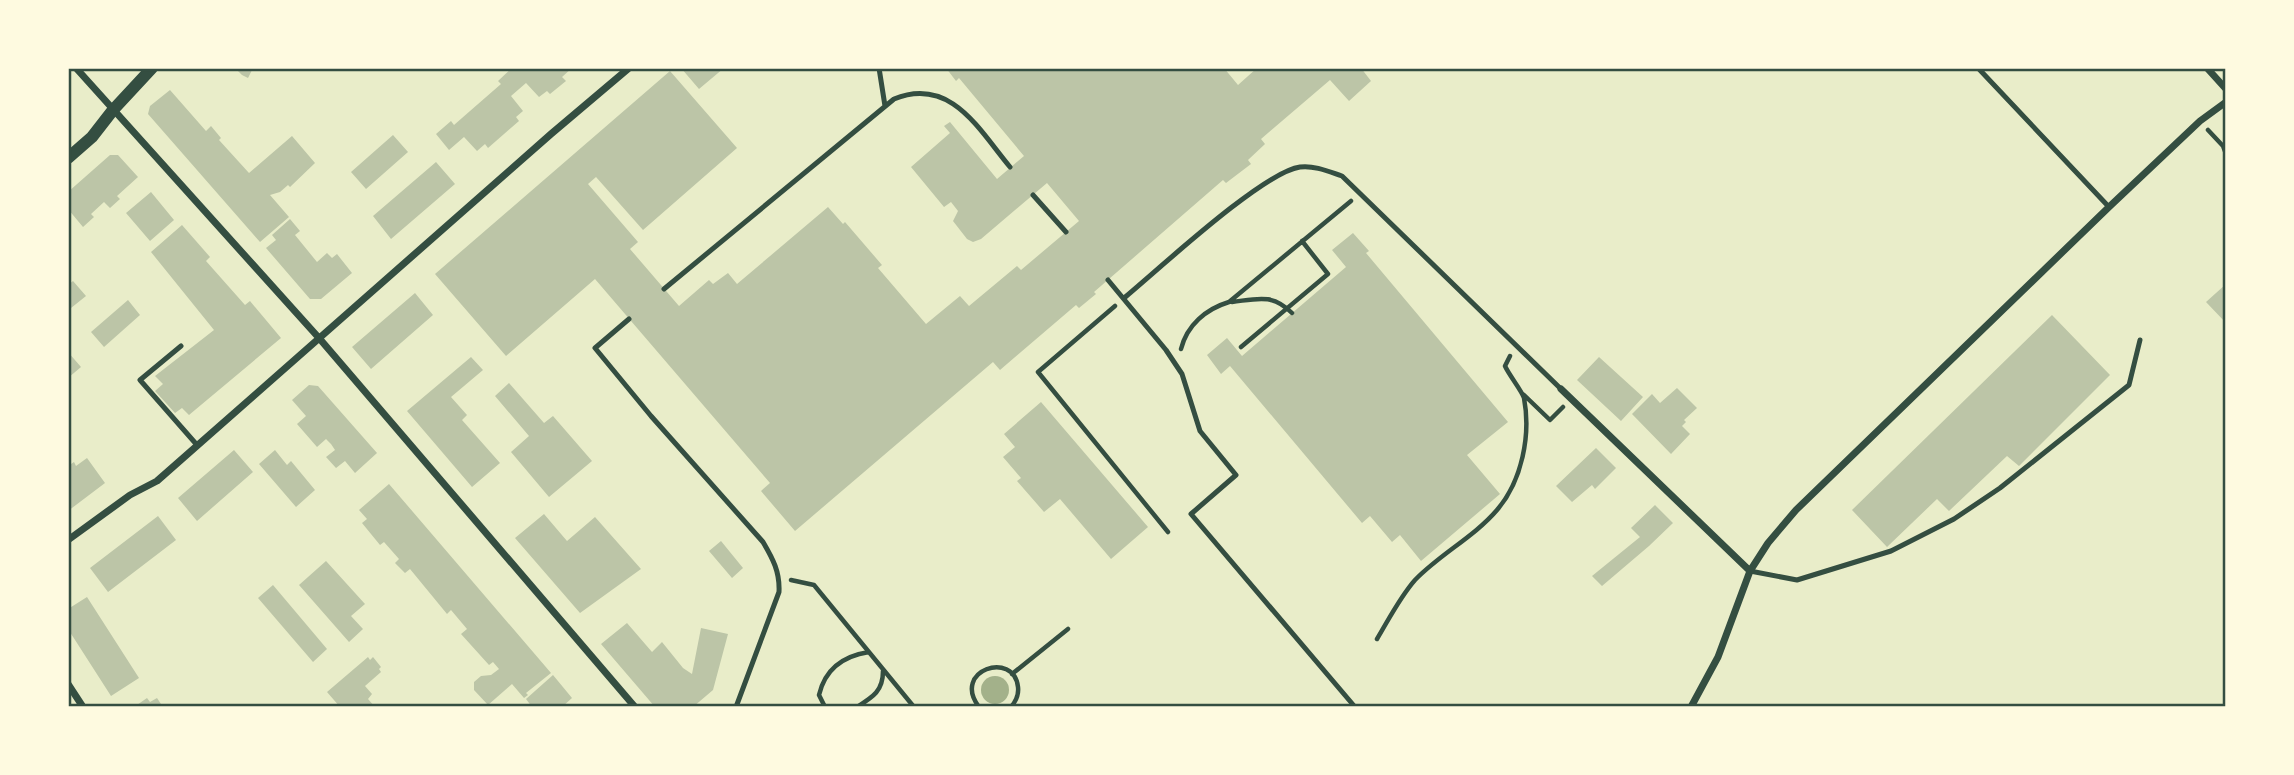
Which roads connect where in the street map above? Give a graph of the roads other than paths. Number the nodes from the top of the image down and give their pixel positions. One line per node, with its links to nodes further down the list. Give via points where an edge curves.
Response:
1 (76, 68): 10 (street)
2 (152, 68): 10 (street)
3 (629, 68): 20 (street)
4 (879, 68): 9 (lane)
5 (1978, 68): 14 (lane)
6 (2207, 68): 7 (street)
7 (2226, 89)
8 (2226, 102): 14 (street)
9 (885, 106): 12 (lane, via 915,94 952,101); 17 (lane)
10 (113, 110): 11 (street); 20 (street)
11 (68, 158)
12 (1010, 167)
13 (1033, 195): 15 (lane)
14 (2109, 207): 26 (street, via 1796,510)
15 (1066, 232)
16 (1108, 280): 18 (lane)
17 (664, 289)
18 (1124, 298): 23 (lane, via 1280,174 1301,166 1317,168 1342,176); 31 (lane, via 1182,374 1200,431 1236,475 1191,514)
19 (629, 318): 30 (lane, via 595,348 763,542 779,577 779,592)
20 (319, 338): 24 (street); 29 (street)
21 (2140, 340): 26 (lane, via 2129,385 1954,519 1891,551 1797,580)
22 (181, 346): 24 (lane, via 140,380)
23 (1560, 389): 26 (street)
24 (197, 445): 25 (street, via 157,481)
25 (68, 540)
26 (1751, 571): 32 (street, via 1718,657)
27 (68, 684): 28 (street)
28 (83, 707)
29 (635, 707)
30 (736, 707)
31 (1355, 707)
32 (1691, 707)

